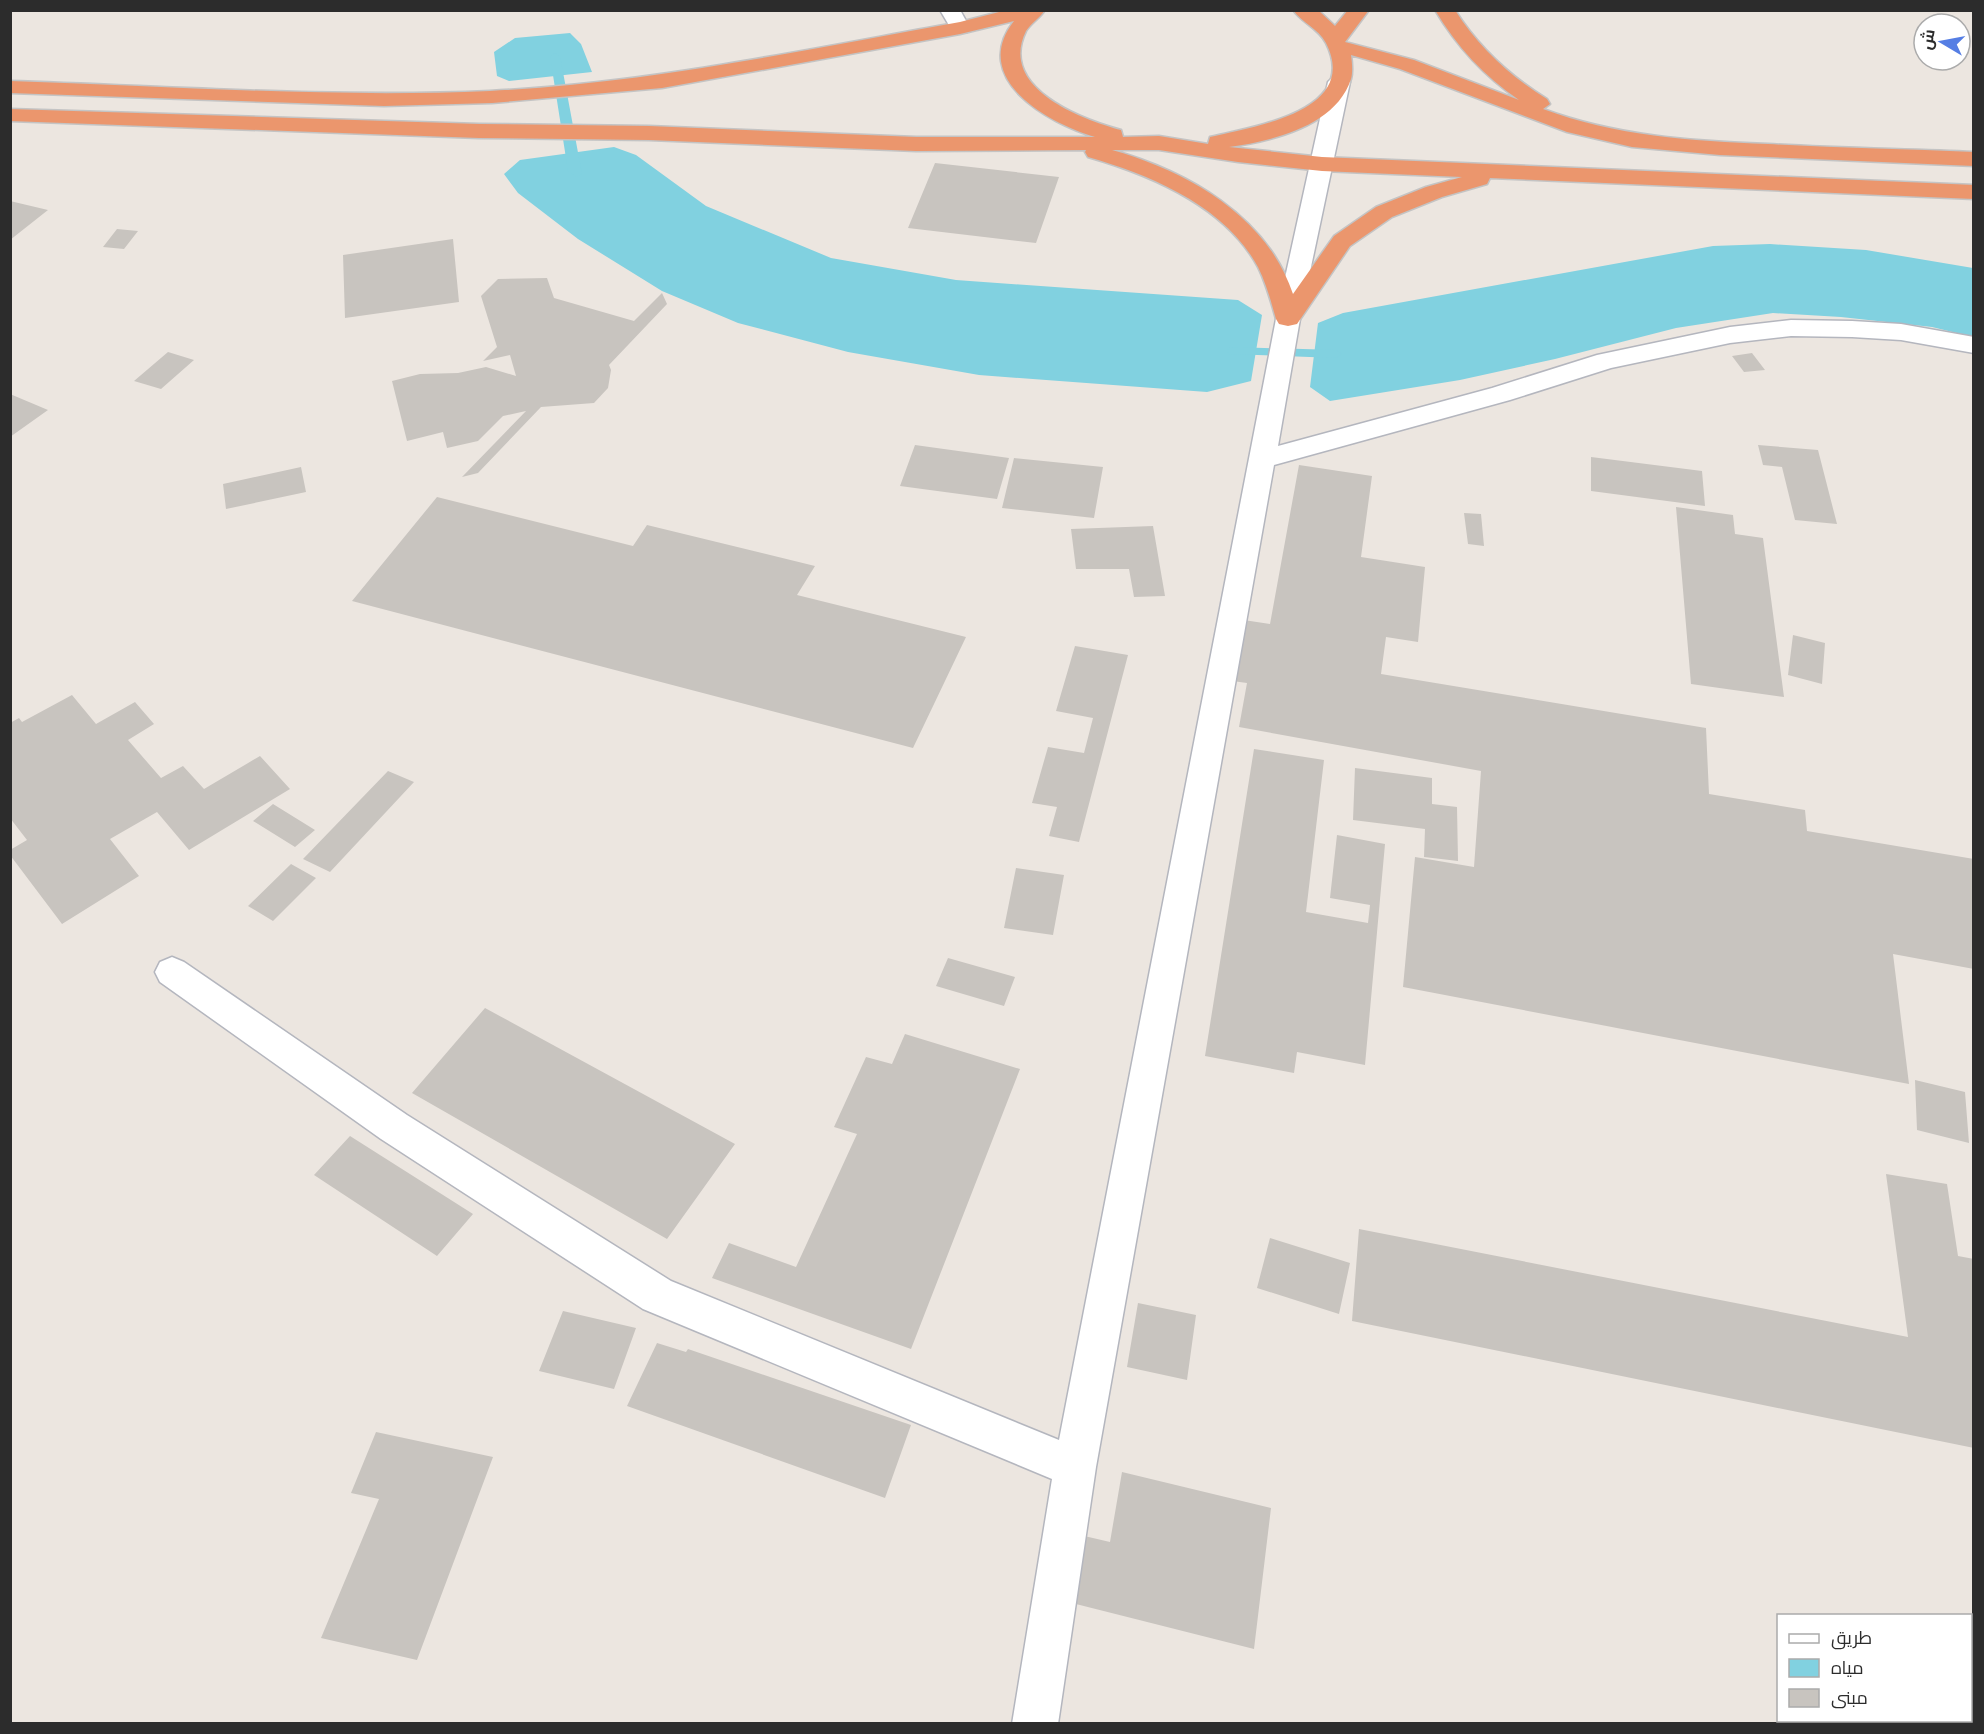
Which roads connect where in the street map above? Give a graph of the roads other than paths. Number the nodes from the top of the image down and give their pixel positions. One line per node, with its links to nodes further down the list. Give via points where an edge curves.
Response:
1 (1034, 10): 5 (highway); 11 (highway, via 1017,31 1010,54 1016,78 1036,101 1068,120 1111,135)
2 (1303, 10): 6 (highway)
3 (1359, 10): 6 (highway)
4 (1445, 10): 10 (highway, via 1457,32 1487,64 1526,96)
5 (955, 19): 8 (highway, via 662,82 492,97 384,100)
6 (1336, 42): 7 (highway, via 1343,64); 10 (highway)
7 (1339, 82): 11 (highway, via 1327,101 1276,131 1240,140); 14 (street)
8 (10, 87)
9 (10, 115): 12 (highway, via 835,142)
10 (1576, 128): 13 (highway, via 1693,148)
11 (1159, 143): 12 (highway); 14 (highway)
12 (1065, 144): 17 (highway, via 1147,169 1216,208 1265,259 1280,288)
13 (1974, 159)
14 (1322, 164): 15 (highway); 17 (street)
15 (1509, 171): 16 (highway); 17 (highway, via 1434,192 1384,212 1342,242)
16 (1974, 192)
17 (1288, 319): 19 (street)
18 (1974, 345): 19 (street, via 1901,332 1852,329 1791,328 1730,335 1606,361)
19 (1263, 459): 21 (street)
20 (172, 972): 21 (street, via 394,1128 657,1295)
21 (1075, 1467): 22 (street)
22 (1035, 1724)

